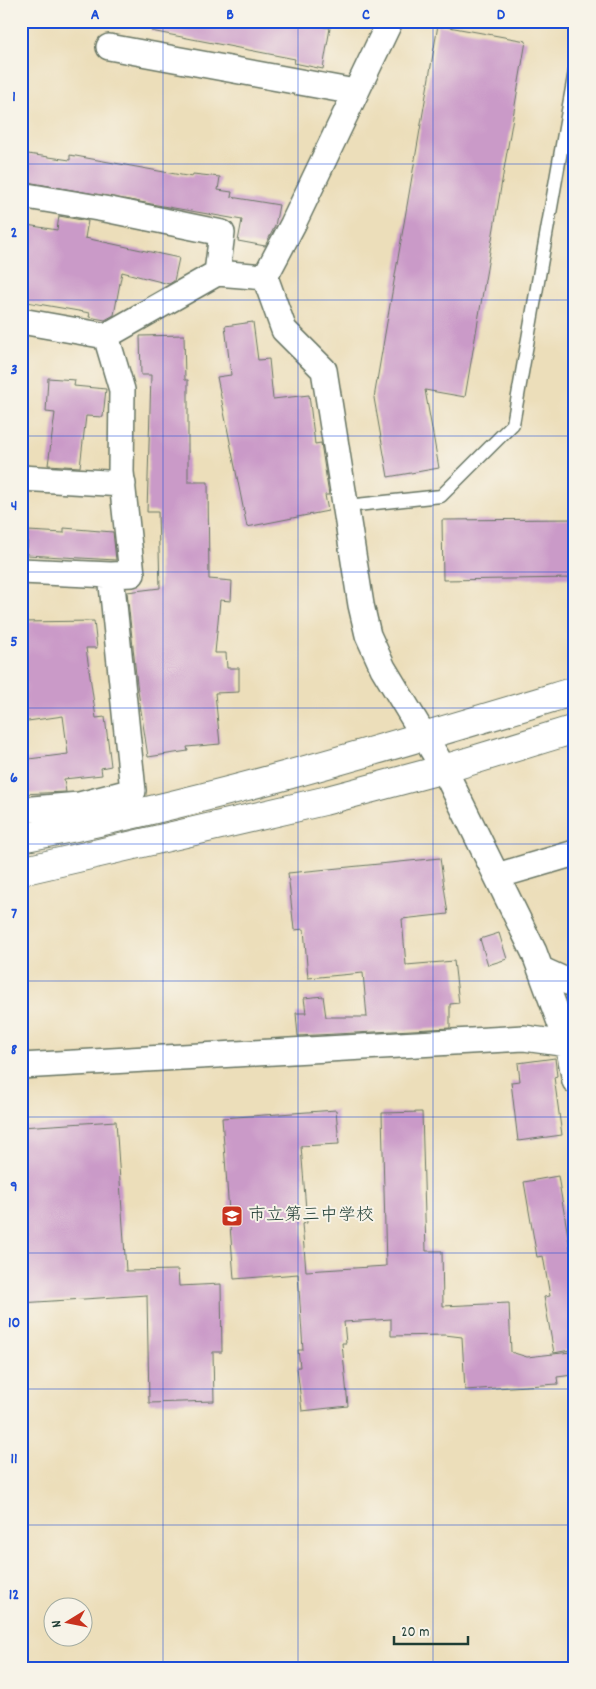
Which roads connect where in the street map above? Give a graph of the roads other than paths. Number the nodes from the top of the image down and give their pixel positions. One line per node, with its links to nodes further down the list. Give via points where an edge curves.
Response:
1 (390, 21): 4 (street)
2 (109, 47): 4 (street)
3 (575, 71): 12 (lane, via 513,424 441,496)
4 (356, 92): 7 (street)
5 (21, 195): 6 (street, via 222,233)
6 (218, 273): 7 (street); 9 (street)
7 (265, 277): 12 (street, via 284,330 324,370)
8 (21, 320): 9 (street)
9 (106, 336): 11 (street, via 122,390)
10 (21, 478): 11 (street)
11 (123, 484): 14 (street, via 132,574)
12 (346, 506): 17 (street, via 368,634 383,668)
13 (21, 571): 14 (street)
14 (111, 575): 19 (street)
15 (575, 691): 17 (street)
16 (575, 729): 18 (street)
17 (425, 737): 18 (street); 19 (street, via 242,787)
18 (444, 769): 23 (street, via 324,802); 24 (street)
19 (135, 801): 21 (street)
20 (21, 810): 21 (street)
21 (40, 826)
22 (575, 853): 24 (street)
23 (21, 871)
24 (497, 876): 25 (street)
25 (542, 970): 26 (street); 27 (street)
26 (575, 985)
27 (568, 1044): 28 (street, via 524,1038); 29 (street)
28 (21, 1066)
29 (575, 1081)

